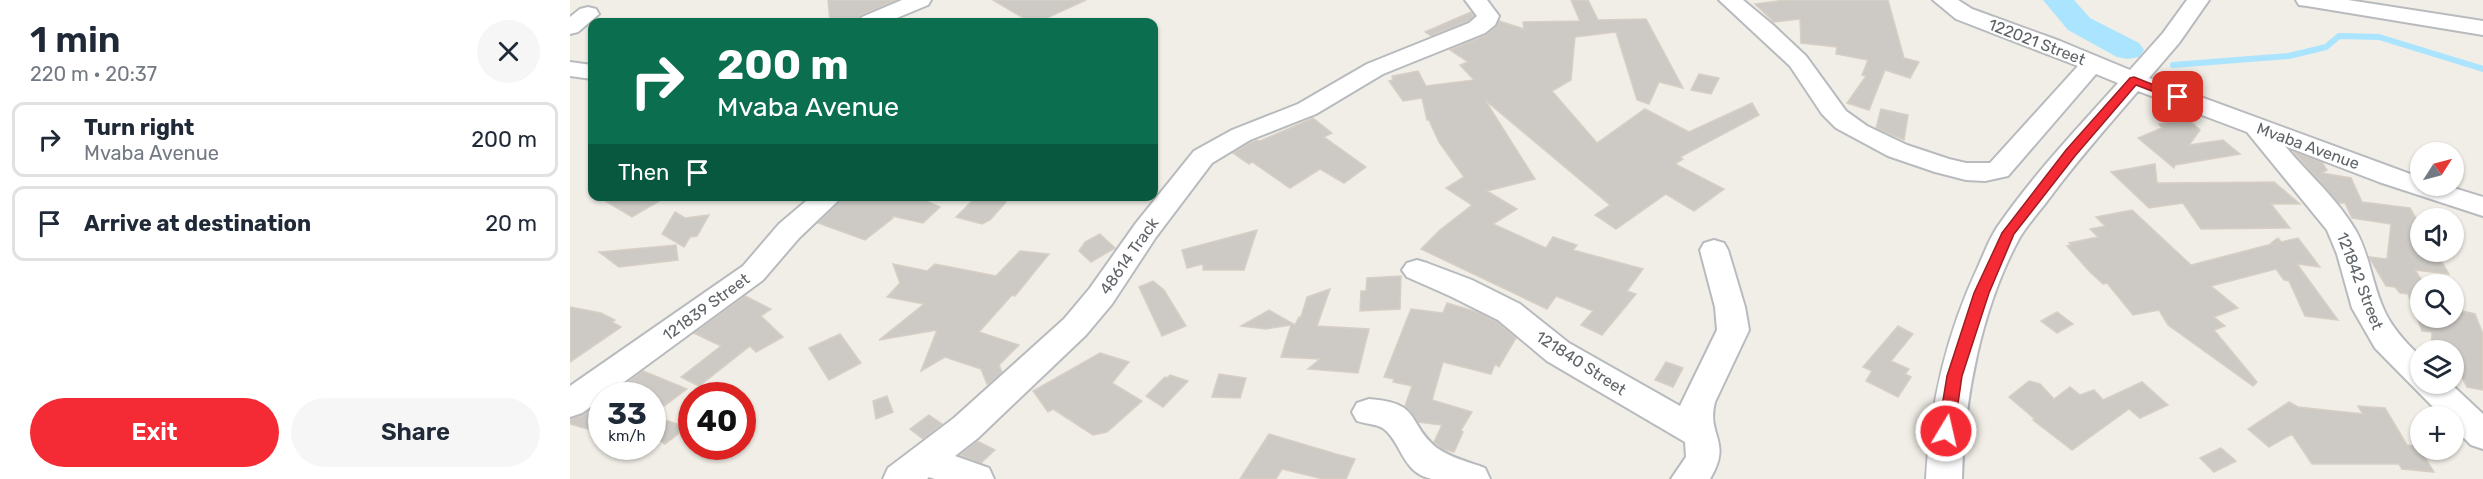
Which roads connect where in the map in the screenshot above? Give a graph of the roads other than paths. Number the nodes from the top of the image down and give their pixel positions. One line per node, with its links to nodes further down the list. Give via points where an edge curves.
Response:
1 (920, 0): 8 (street)
2 (926, 0): 9 (street)
3 (1476, 0): 26 (street, 48614 Track, via 1488,16 1478,28 1375,69 1307,109 1241,135 1203,157 1081,320 990,406)
4 (1730, 0): 11 (street, via 1800,63 1843,122 1867,137 1962,172 1991,174 1999,170)
5 (1944, 0): 11 (street, 122021 Street, via 1964,14)
6 (2198, 0): 14 (street)
7 (2307, 0): 10 (street)
8 (879, 18)
9 (920, 18)
10 (2483, 28)
11 (2092, 64): 14 (street, 122021 Street)
12 (570, 69): 13 (street)
13 (588, 71)
14 (2134, 81): 15 (street, Mvaba Avenue); 30 (street, via 2070,153 2008,233 1981,293 1955,376 1946,431)
15 (2257, 128): 17 (street, Mvaba Avenue); 20 (street, 121842 Street, via 2330,212 2357,265 2373,322 2384,340)
16 (824, 201): 22 (street, 121839 Street, via 789,231 753,273)
17 (2483, 207)
18 (1714, 250): 24 (street, via 1733,330 1698,402)
19 (1417, 270): 24 (street, 121840 Street, via 1509,312 1558,352)
20 (2410, 365)
21 (2440, 394): 25 (street)
22 (570, 404)
23 (1369, 412): 28 (street, via 1391,415 1422,456)
24 (1698, 433): 29 (street, via 1706,454)
25 (2483, 435)
26 (914, 470): 27 (street)
27 (976, 479)
28 (1472, 479)
29 (1689, 479)
30 (1944, 479)

